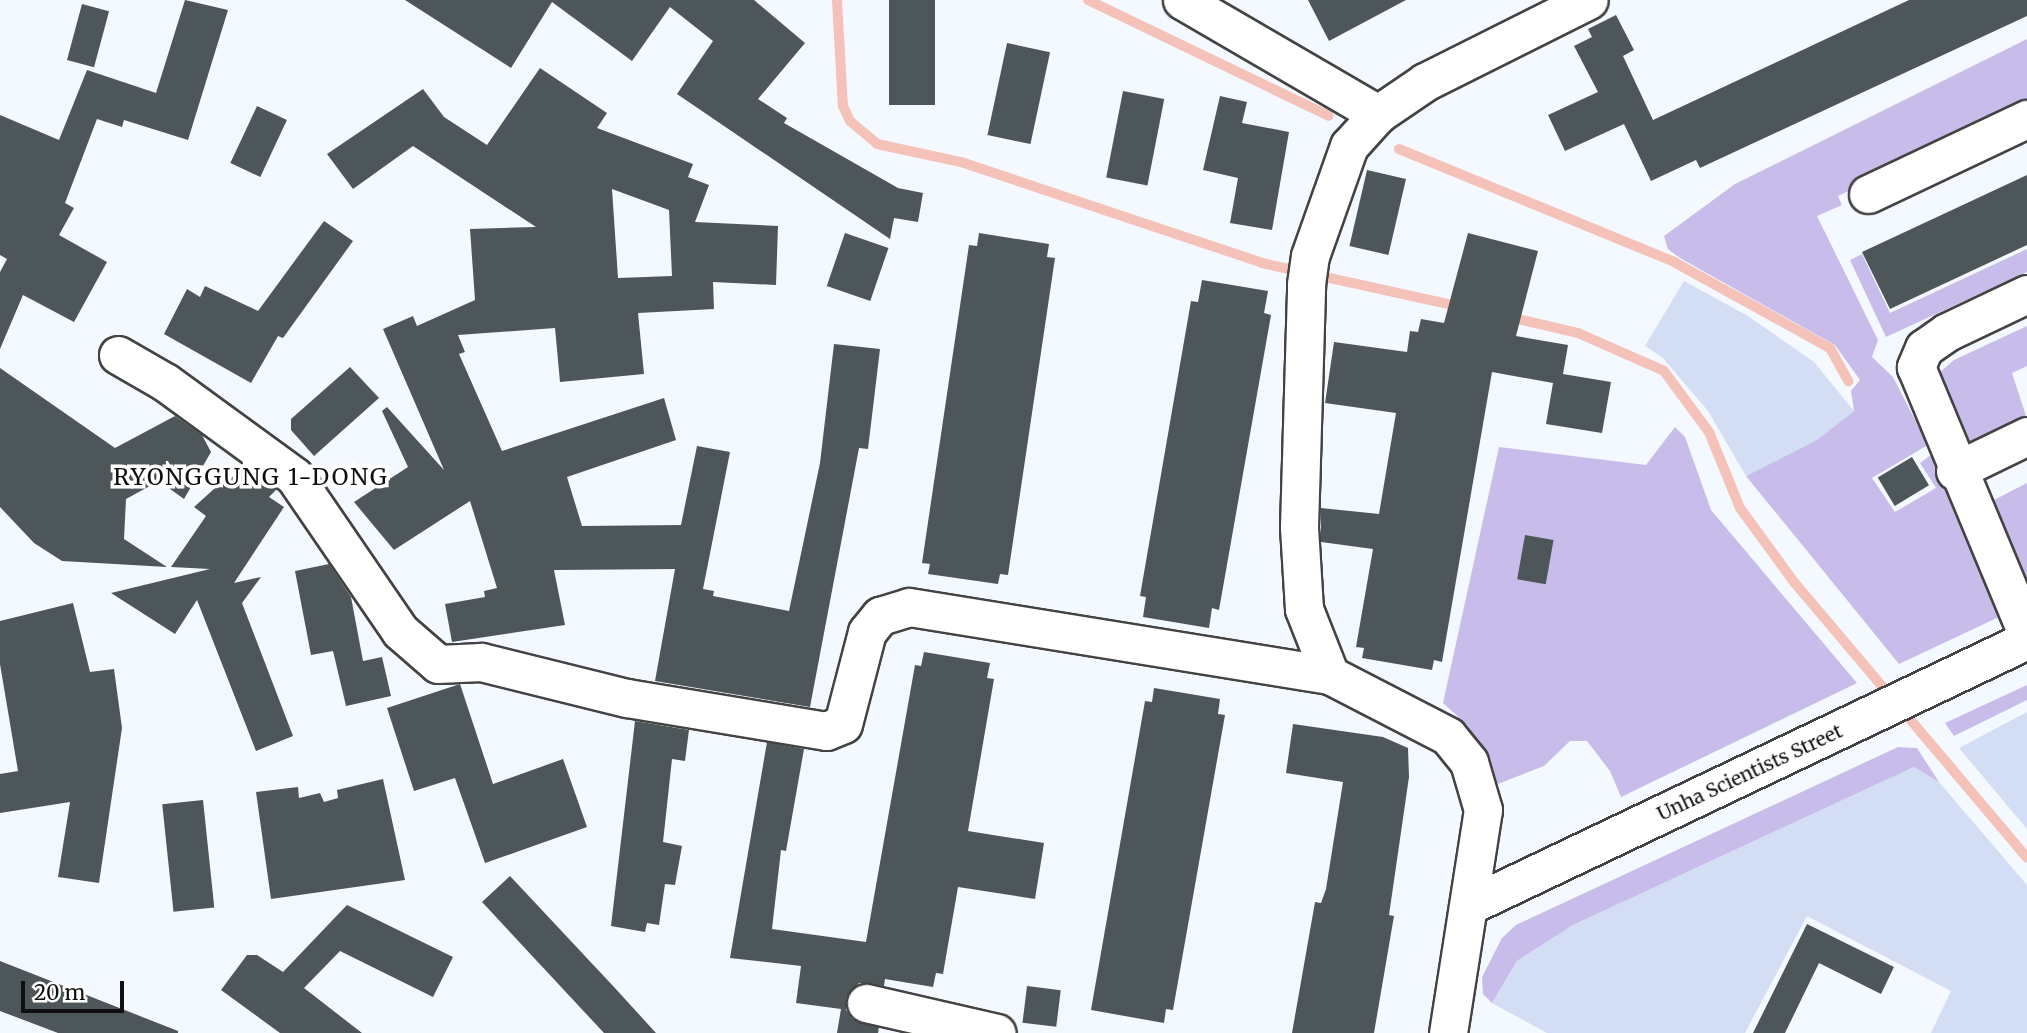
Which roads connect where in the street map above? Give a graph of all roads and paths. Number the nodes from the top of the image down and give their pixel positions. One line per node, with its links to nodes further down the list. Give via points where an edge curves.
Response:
1 (1182, 0): 3 (street)
2 (1589, 0): 3 (street, via 1425,82)
3 (1378, 114): 12 (street, via 1349,146 1308,270 1299,527 1304,609)
4 (2027, 119): 5 (street)
5 (1868, 194)
6 (2027, 294): 9 (street, via 1947,332 1924,348 1916,367)
7 (118, 355): 12 (street, via 165,382 294,476 400,631 438,664 481,662 627,698 826,731 843,724 867,632 880,616 909,607)
8 (2027, 436): 9 (street)
9 (1955, 471): 10 (street)
10 (2027, 634)
11 (2027, 640): 13 (street, Unha Scientists Street)
12 (1330, 675): 13 (street, via 1448,736 1469,762 1483,810)
13 (1472, 904): 17 (street)
14 (866, 1003): 15 (street)
15 (914, 1024): 16 (street)
16 (997, 1033)
17 (1448, 1033)

